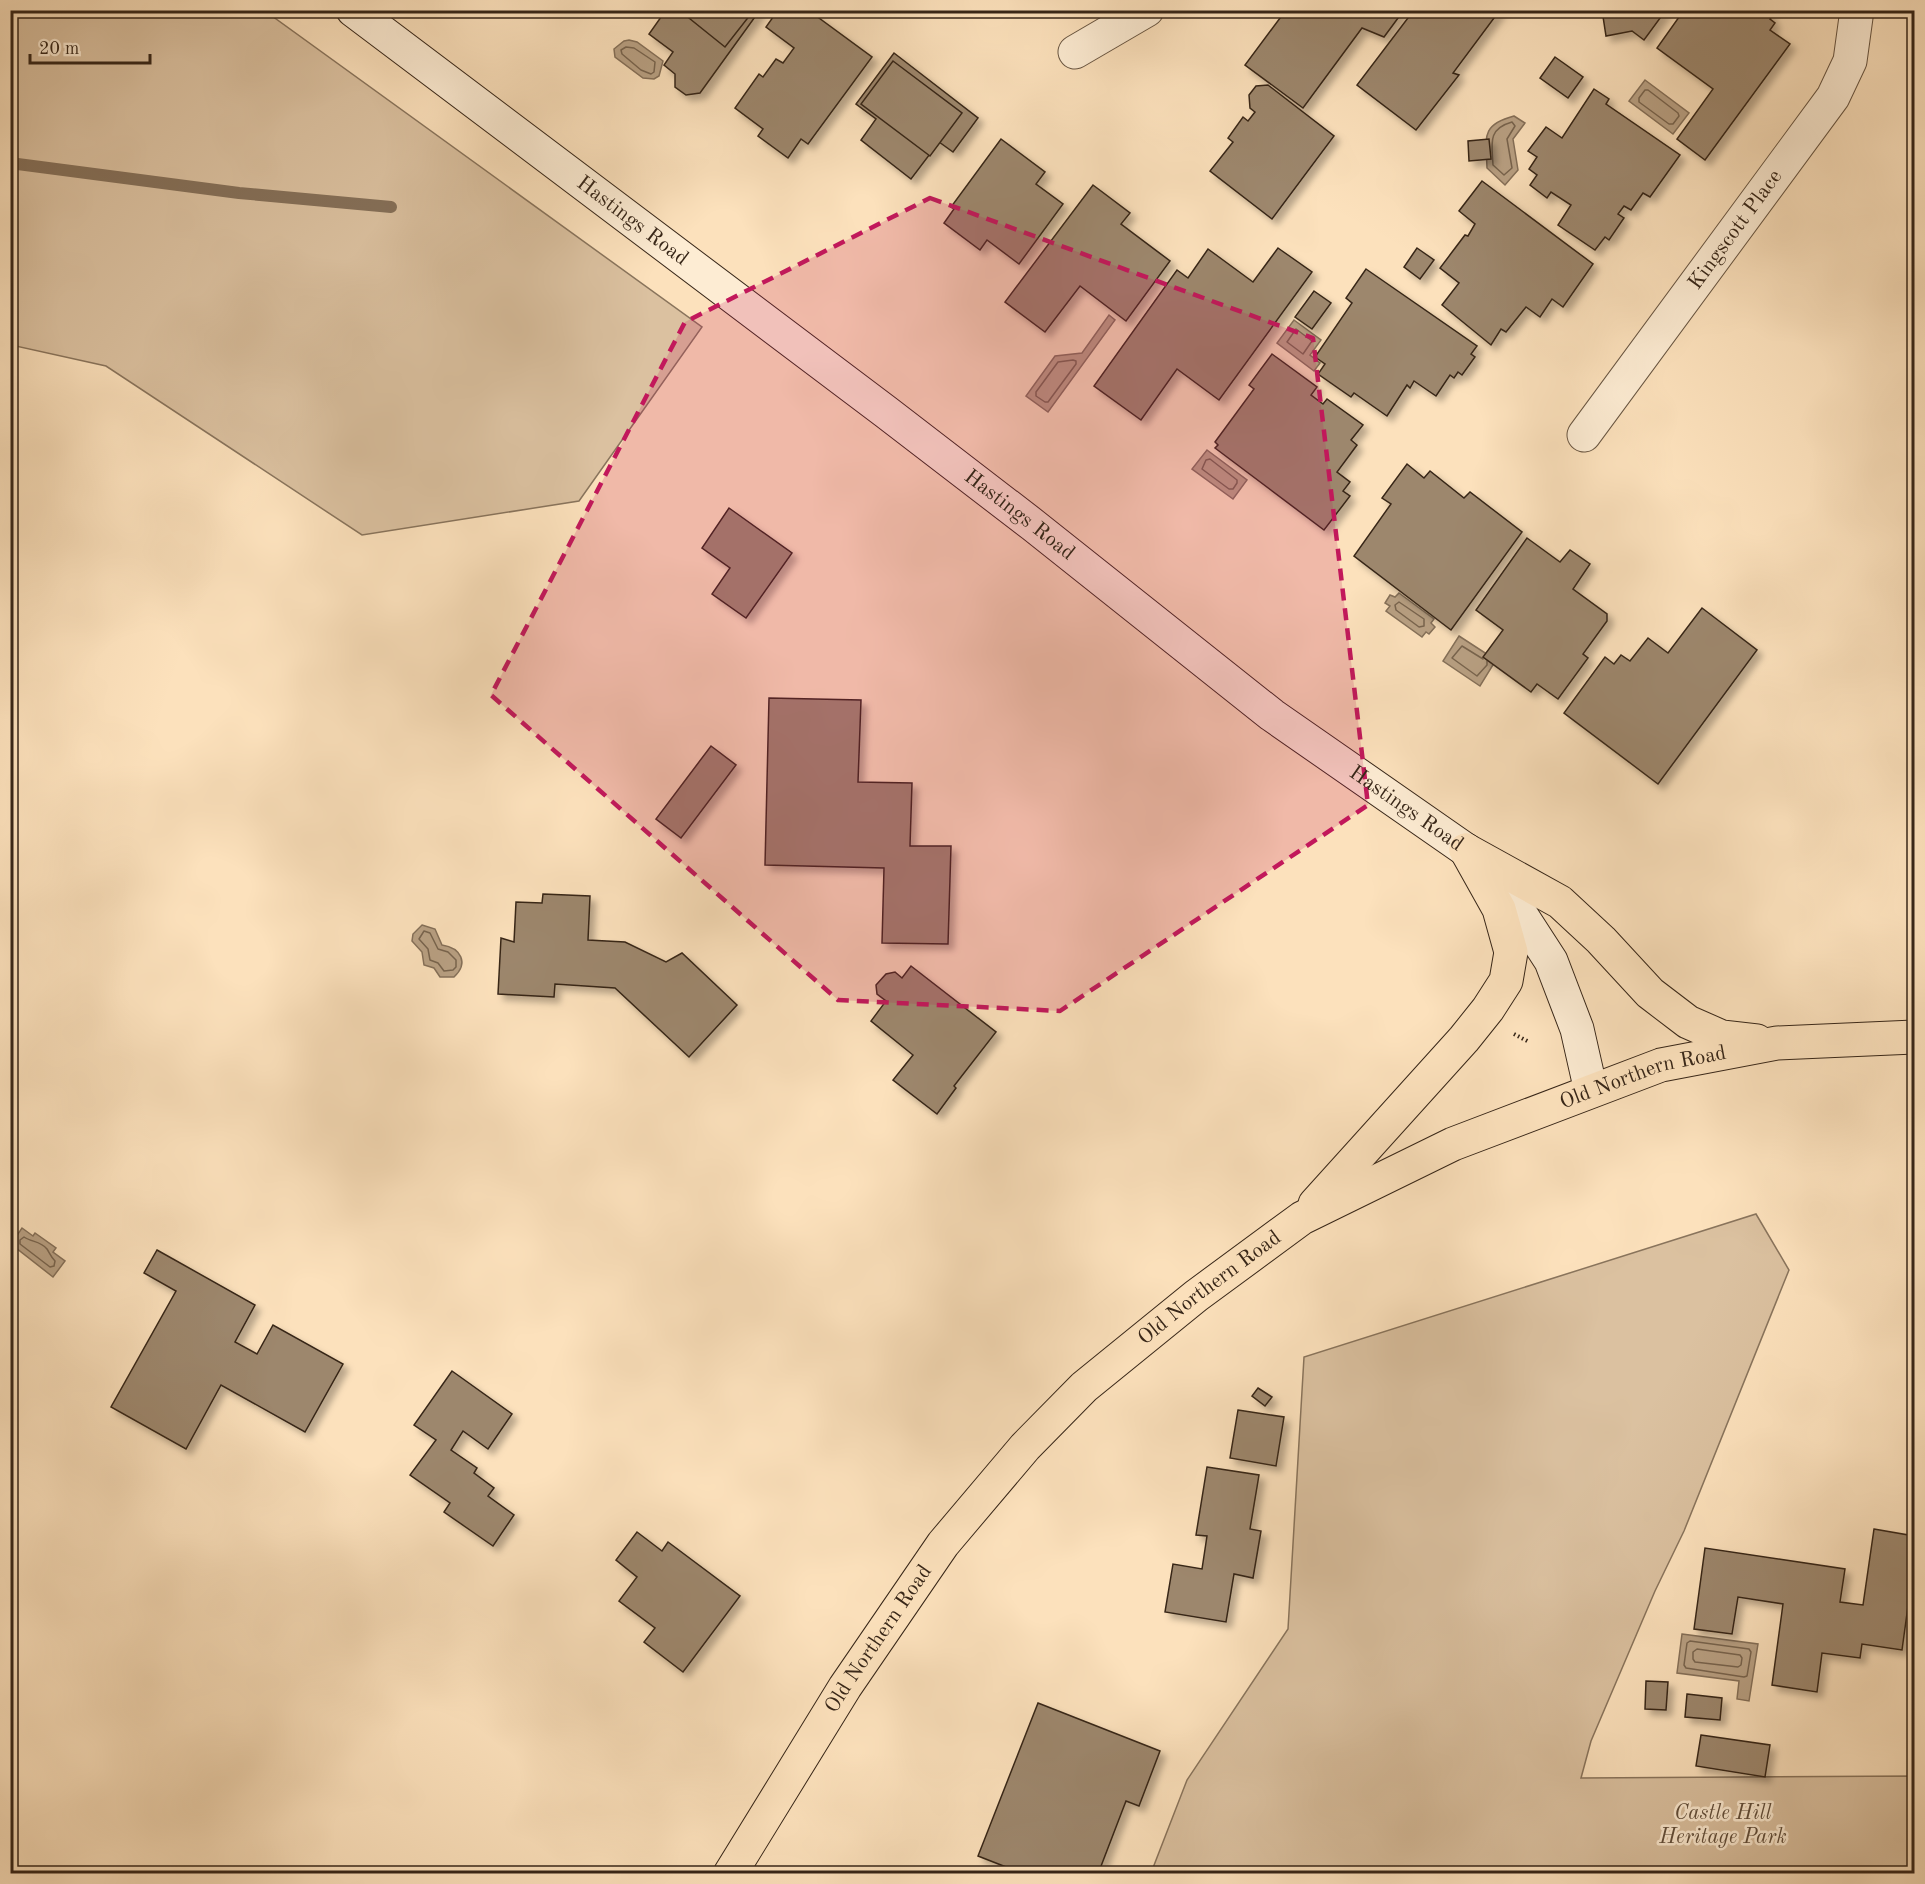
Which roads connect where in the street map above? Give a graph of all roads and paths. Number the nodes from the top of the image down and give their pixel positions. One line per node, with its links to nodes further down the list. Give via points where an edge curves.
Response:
1 (353, 10): 6 (main road, Hastings Road, via 969,476 1272,715)
2 (1147, 10): 4 (main road)
3 (1857, 10): 5 (main road, Kingscott Place, via 1850,61 1833,97)
4 (1075, 52)
5 (1584, 435)
6 (1466, 850): 8 (main road, via 1560,902 1650,993 1688,1022 1722,1037); 9 (main road, Hastings Road, via 1518,910 1551,961 1577,1029); 10 (main road, via 1499,909 1511,952 1506,981 1464,1040)
7 (1914, 1037): 8 (main road, Old Northern Road)
8 (1777, 1043): 9 (main road, Old Northern Road, via 1661,1065)
9 (1591, 1091): 10 (main road, Old Northern Road, via 1453,1144)
10 (1302, 1218): 11 (main road, Old Northern Road, via 1196,1296 1084,1387 1025,1448 943,1544 845,1687)
11 (730, 1874)

